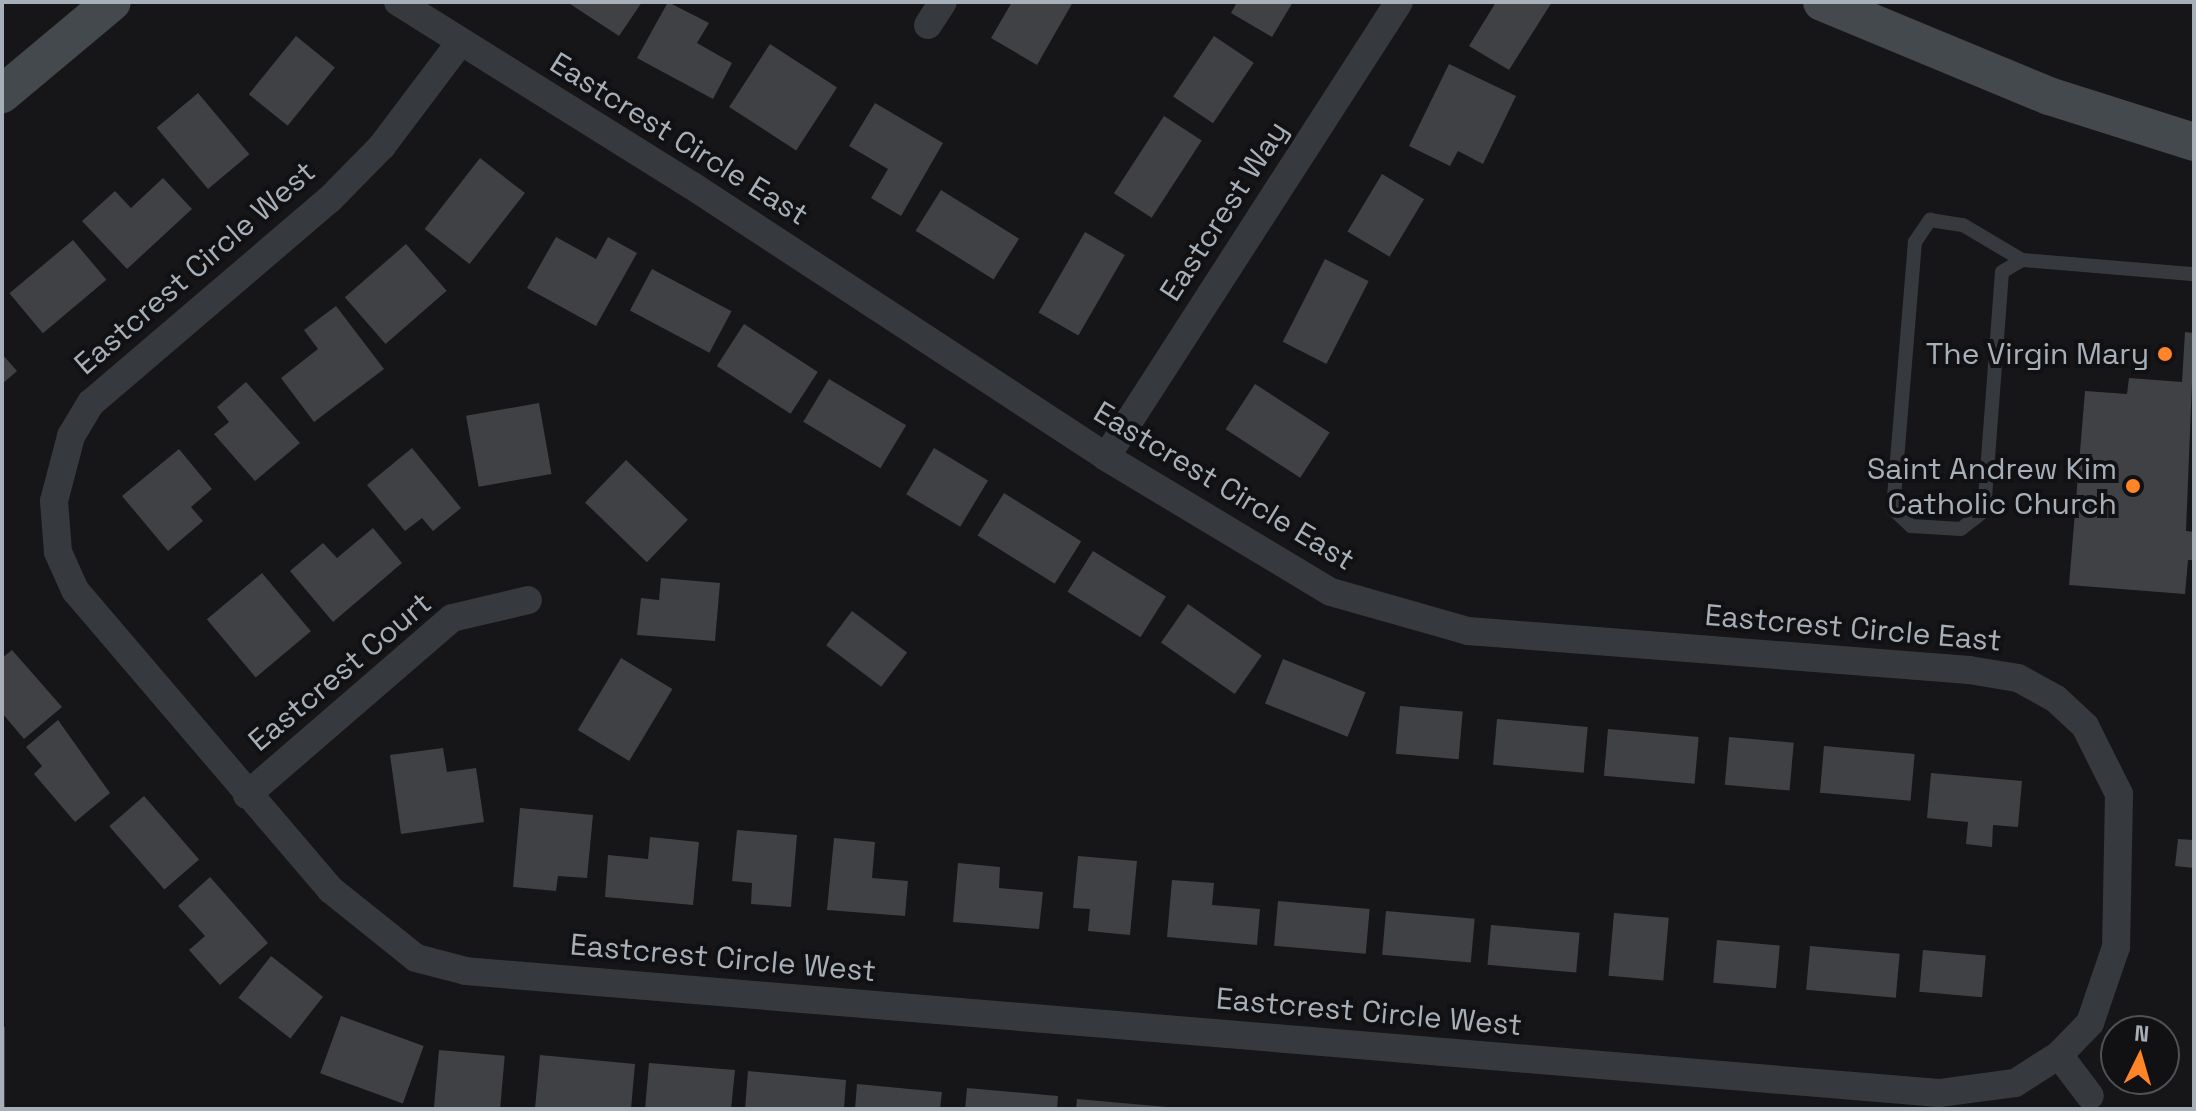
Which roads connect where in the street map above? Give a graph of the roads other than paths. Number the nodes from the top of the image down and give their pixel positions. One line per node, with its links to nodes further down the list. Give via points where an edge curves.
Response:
1 (398, 2): 5 (street, Eastcrest Circle East)
2 (1399, 2): 10 (street, Eastcrest Way)
3 (1822, 2): 7 (street, via 2049,96)
4 (105, 4): 6 (street)
5 (461, 41): 10 (street, Eastcrest Circle East); 12 (street, Eastcrest Circle West, via 382,146 329,200 91,403 42,499 75,590)
6 (2, 94)
7 (2194, 142)
8 (2022, 260): 8 (lane, via 2002,272 1984,511 1961,529 1911,526 1893,509 1915,242 1930,220 1963,225); 9 (lane)
9 (2194, 274)
10 (1106, 457): 13 (street, Eastcrest Circle East, via 1294,574 1423,622 2018,678 2056,699 2105,757 2119,794)
11 (528, 600): 12 (street, Eastcrest Court, via 452,618)
12 (247, 795): 14 (street, Eastcrest Circle West, via 374,931 416,958 466,971 1939,1093 2015,1083)
13 (2121, 896): 14 (street, Eastcrest Circle West, via 2108,986 2090,1023)
14 (2059, 1055): 15 (street)
15 (2090, 1096)

